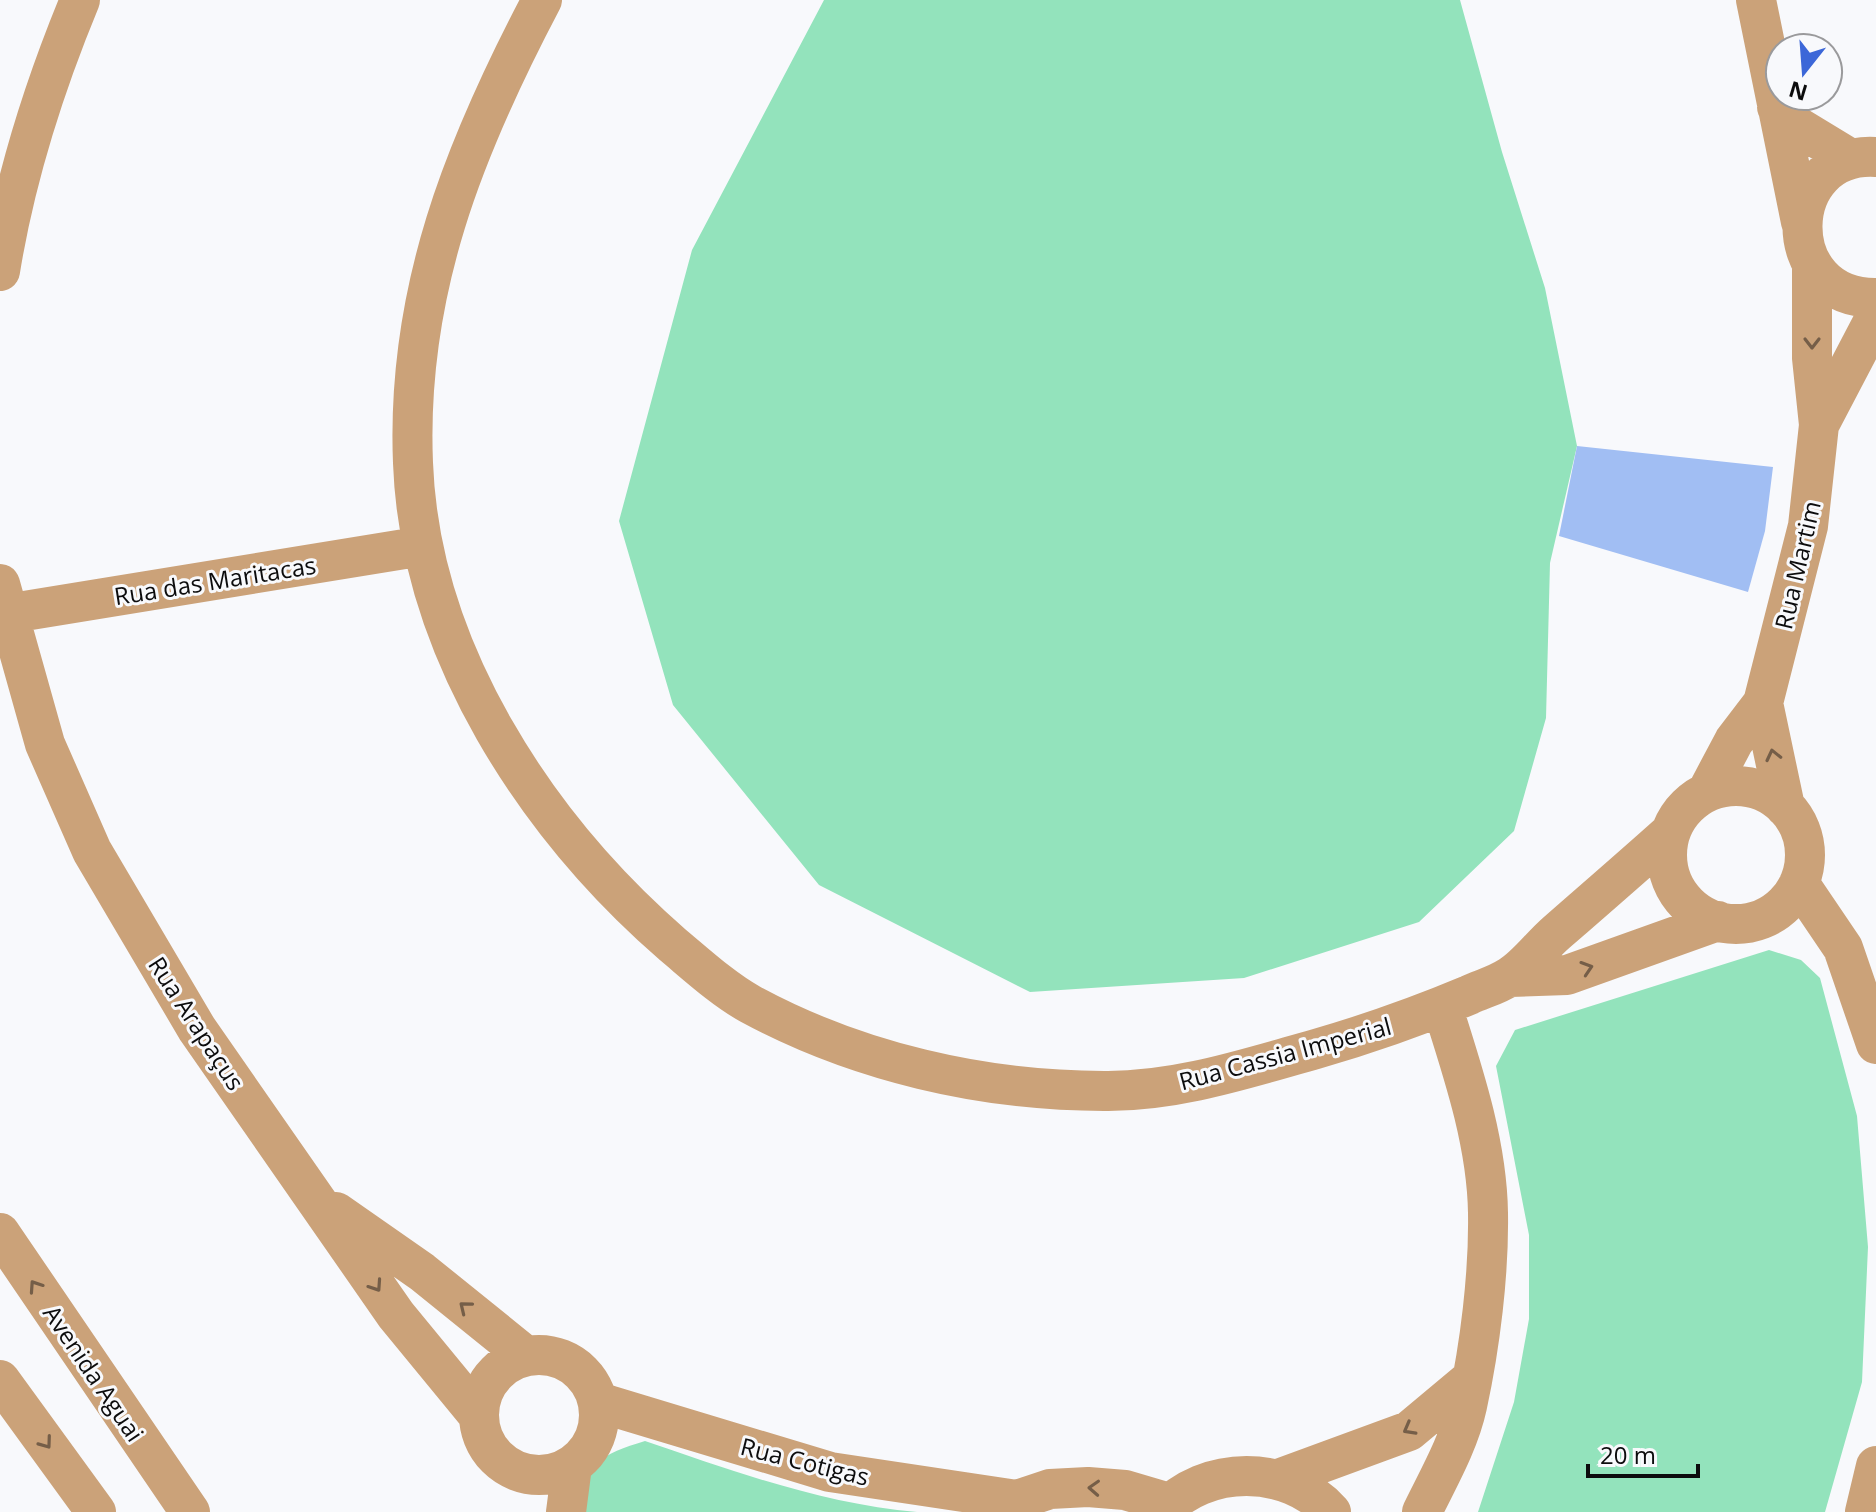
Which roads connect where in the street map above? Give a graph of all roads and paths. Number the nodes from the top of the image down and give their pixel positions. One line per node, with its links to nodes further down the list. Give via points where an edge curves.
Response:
1 (80, 0): 10 (street, via 11,206)
2 (542, 0): 14 (street, Rua Cassia Imperial, via 482,123 424,294 417,336 413,466)
3 (1756, 0): 4 (street)
4 (1764, 41)
5 (1778, 112): 8 (street)
6 (1782, 112): 7 (street, via 1795,125)
7 (1863, 158): 8 (street, via 1816,182)
8 (1801, 222): 9 (street, Rua Martim)
9 (1812, 265): 11 (street, via 1843,292); 13 (street, Rua Martim, one-way to 13, via 1812,358)
10 (0, 271)
11 (1876, 298)
12 (1876, 316): 13 (street, Rua Martim)
13 (1819, 425): 16 (street, Rua Martim, via 1808,526)
14 (423, 546): 15 (street, Rua das Maritacas); 23 (street, Rua Cassia Imperial, via 443,614 499,739 577,849 621,899 688,957 746,1002 813,1034 933,1072 1055,1090 1111,1092 1218,1076 1361,1036)
15 (3, 599): 25 (street, Rua Arapaçus, via 45,744 92,851 197,1029)
16 (1763, 703): 17 (street, Rua Martim, via 1734,741); 18 (street, Rua Martim, one-way to 16)
17 (1707, 792): 18 (street, via 1750,787); 19 (street, via 1689,804)
18 (1785, 807): 20 (street, via 1804,842)
19 (1670, 833): 21 (street, via 1667,861 1672,882 1699,913); 22 (street, Rua Cassia Imperial)
20 (1799, 883): 21 (street, via 1774,912 1757,920); 24 (street, via 1843,948)
21 (1718, 921): 22 (street, one-way to 21, via 1567,975)
22 (1510, 977): 23 (street, Rua Cassia Imperial)
23 (1442, 1006): 29 (street, via 1470,1104 1488,1211 1484,1287)
24 (1876, 1044)
25 (316, 1199): 27 (street, one-way to 25, via 422,1272); 31 (street, Rua Arapaçus, one-way to 31, via 396,1315)
26 (0, 1233): 39 (street, Avenida Aguai, one-way to 26)
27 (526, 1356): 30 (street, via 545,1355 580,1370); 31 (street, via 492,1377)
28 (0, 1380): 38 (street, one-way to 38)
29 (1470, 1380): 35 (street, one-way to 35, via 1409,1431); 43 (street, via 1467,1407)
30 (598, 1402): 32 (street, via 595,1438); 36 (street, Rua Cotigas, via 830,1472)
31 (479, 1416): 34 (street, via 490,1450)
32 (572, 1466): 34 (street, via 537,1475); 41 (street)
33 (1876, 1466): 44 (street)
34 (519, 1472): 40 (street)
35 (1281, 1478): 37 (street, via 1230,1476 1198,1486); 42 (street)
36 (1022, 1506): 37 (street, one-way to 36, via 1125,1490 1088,1487 1050,1489)
37 (1166, 1508)
38 (96, 1512)
39 (190, 1512)
40 (541, 1512)
41 (566, 1512)
42 (1331, 1512)
43 (1422, 1512)
44 (1865, 1512)

